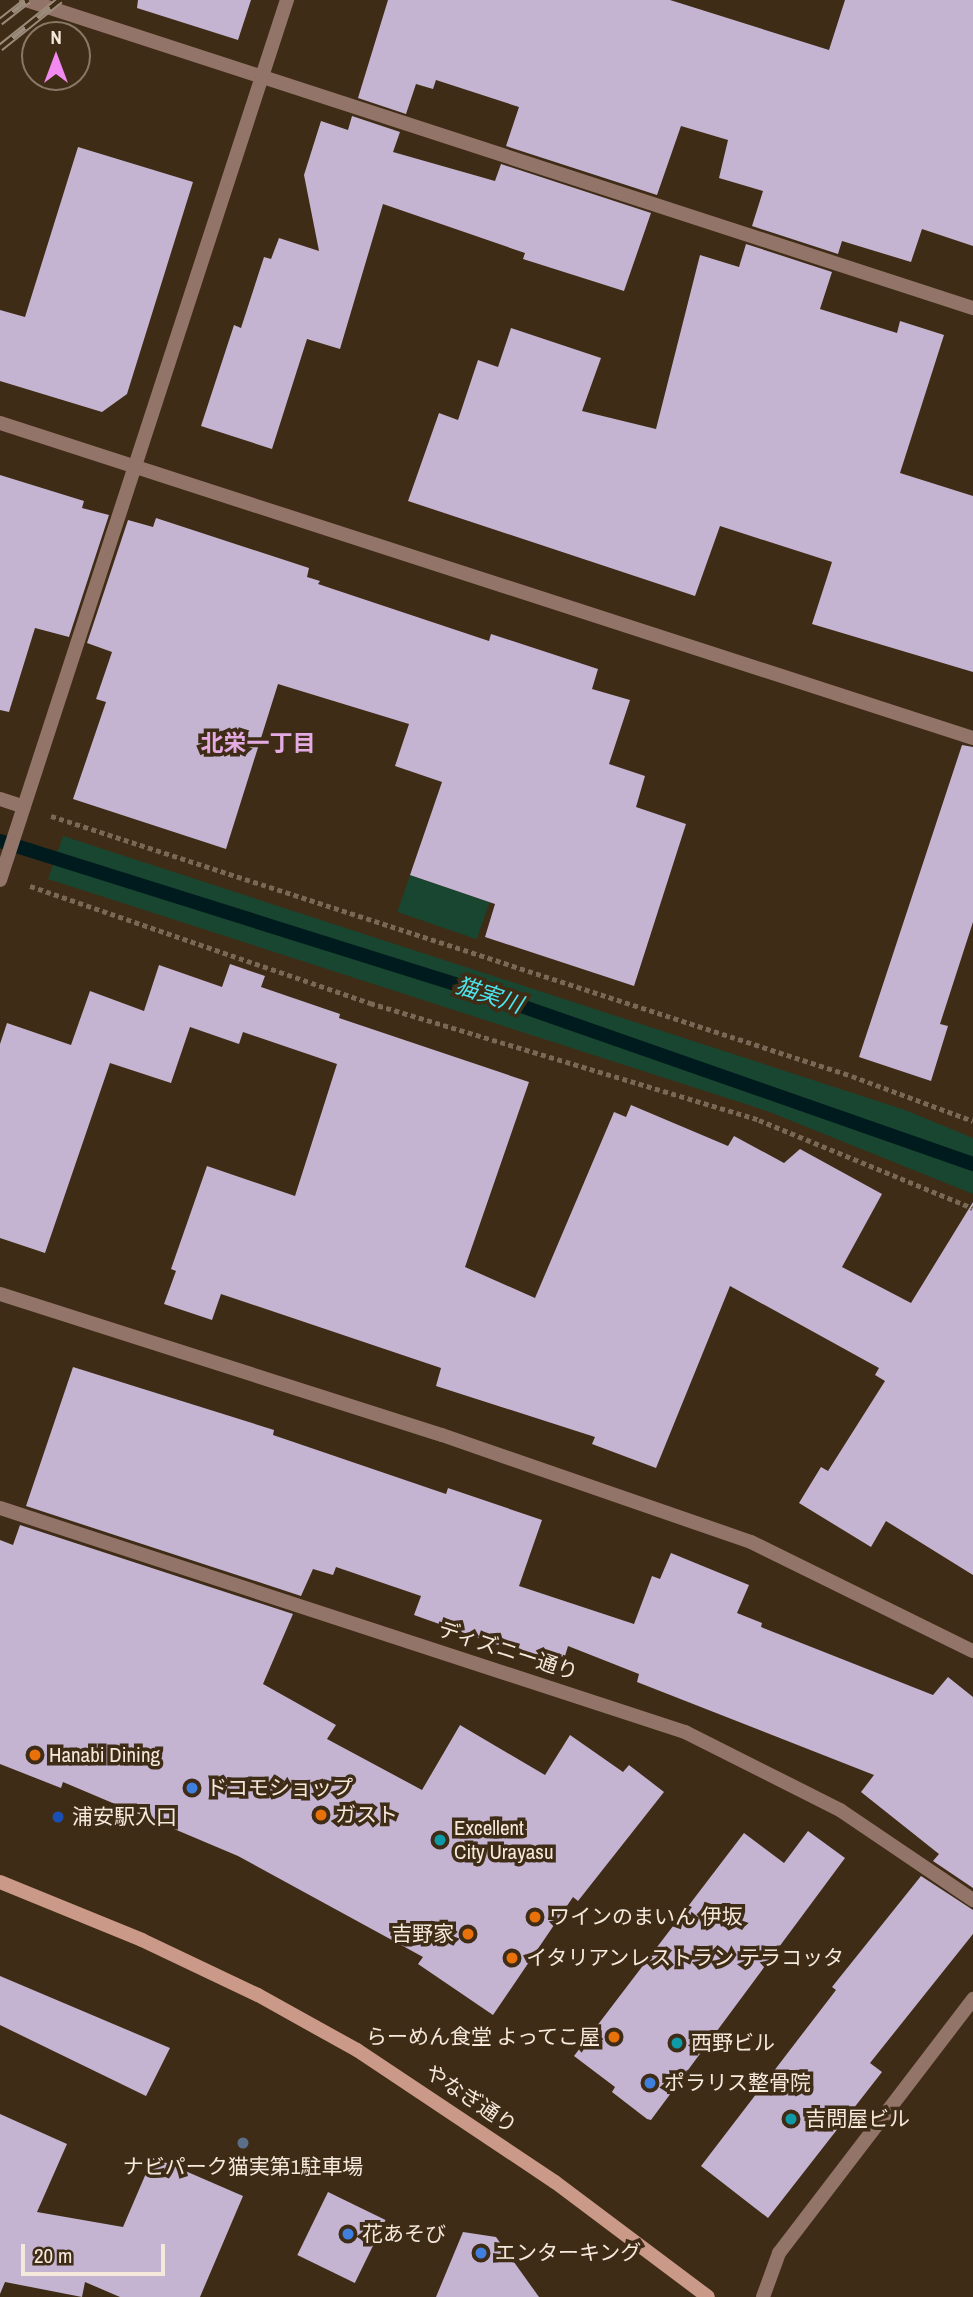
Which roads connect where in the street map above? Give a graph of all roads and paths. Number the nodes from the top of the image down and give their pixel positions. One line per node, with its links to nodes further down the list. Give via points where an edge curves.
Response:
1 (26, 0): 3 (street)
2 (287, 0): 3 (street)
3 (263, 76): 4 (street); 6 (street)
4 (973, 308)
5 (0, 423): 6 (street)
6 (138, 467): 7 (street); 9 (street)
7 (973, 738)
8 (0, 799): 9 (street)
9 (24, 807): 10 (street); 11 (path, via 839,1071)
10 (2, 870): 12 (path, via 370,1003 759,1120)
11 (973, 1121)
12 (973, 1208)
13 (0, 1294): 15 (street, via 442,1435 751,1542)
14 (0, 1508): 17 (street, ディズニー通り, via 685,1732 840,1810)
15 (973, 1651)
16 (0, 1882): 19 (main road, やなぎ通り, via 142,1940 258,1995 357,2050 533,2166)
17 (973, 1900)
18 (973, 1999): 20 (street, via 779,2253)
19 (708, 2297)
20 (763, 2297)

